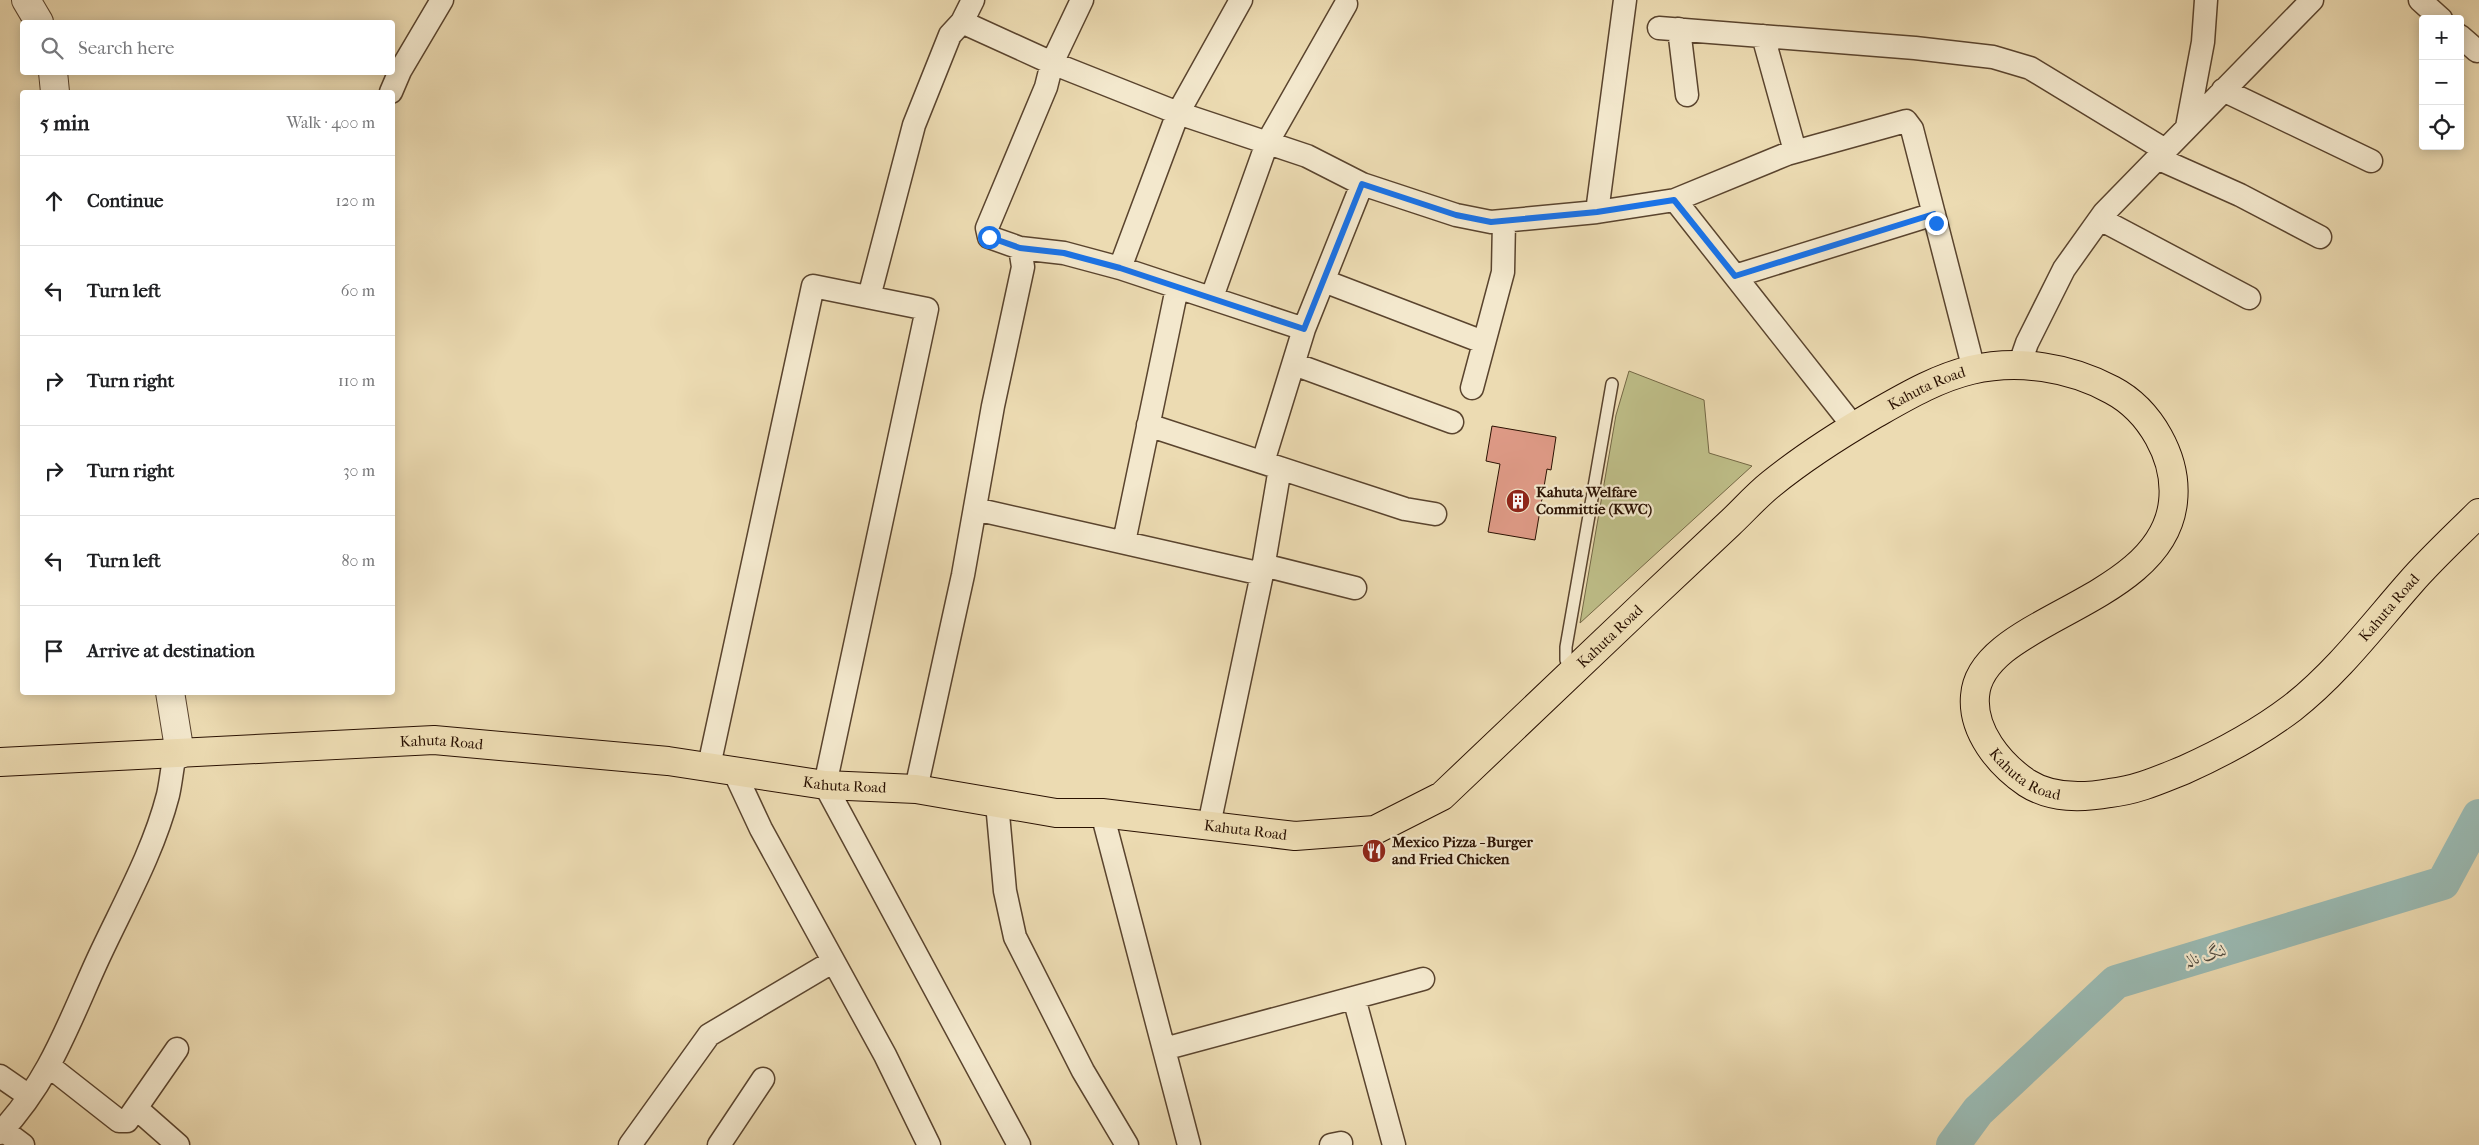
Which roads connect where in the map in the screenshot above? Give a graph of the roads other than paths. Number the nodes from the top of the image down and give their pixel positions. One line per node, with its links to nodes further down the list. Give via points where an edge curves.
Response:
1 (26, 0): 12 (street)
2 (442, 0): 20 (street)
3 (973, 0): 13 (street)
4 (1082, 0): 17 (street)
5 (1241, 0): 23 (street)
6 (1625, 0): 31 (street)
7 (2206, 0): 24 (street, via 2203,42)
8 (2312, 0): 21 (street)
9 (2420, 0): 11 (street)
10 (1346, 4): 25 (street)
11 (2437, 15)
12 (37, 20)
13 (962, 22): 17 (street); 41 (street, via 950,35 914,126)
14 (1763, 36): 22 (street, via 1669,28); 26 (street); 27 (street, via 1993,57 2030,68)
15 (2464, 39): 16 (street)
16 (2477, 50)
17 (1052, 63): 23 (street); 36 (street, via 1046,87 987,228 989,237)
18 (53, 75): 19 (street)
19 (55, 90)
20 (392, 90)
21 (2222, 90): 24 (street); 28 (street)
22 (1687, 94)
23 (1178, 113): 25 (street); 37 (street)
24 (2187, 127): 27 (street)
25 (1267, 143): 29 (street, via 1307,156); 42 (street)
26 (1794, 151): 30 (street); 32 (street, via 1906,121 1912,129)
27 (2161, 154): 33 (street); 35 (street)
28 (2371, 161)
29 (1362, 184): 34 (street, via 1456,215 1491,222); 39 (street)
30 (1674, 200): 31 (street); 38 (street)
31 (1597, 212): 34 (street)
32 (1934, 214): 38 (street); 48 (street)
33 (2100, 219): 43 (street); 47 (street, via 2064,269 2027,343)
34 (1504, 221): 45 (street, via 1503,272)
35 (2320, 237)
36 (1020, 248): 37 (street, via 1064,253); 55 (street, via 1023,267)
37 (1120, 268): 40 (street)
38 (1735, 276): 53 (street)
39 (1324, 281): 44 (street); 45 (street)
40 (1177, 288): 42 (street); 52 (street)
41 (869, 297): 65 (street, via 813,286); 66 (street, via 927,309)
42 (1212, 297): 44 (street)
43 (2249, 298)
44 (1304, 329): 46 (street)
45 (1483, 342): 50 (street)
46 (1294, 364): 51 (street); 54 (street)
47 (2020, 366): 48 (highway, Kahuta Road); 56 (highway, Kahuta Road, via 2055,369 2085,378 2124,397 2145,415 2167,459 2174,500 2166,529 2151,553 2105,588 2014,641 1993,656 1979,675 1975,692 1979,729 2010,771 2032,787 2060,796 2116,793 2149,785 2214,756 2259,731 2294,706 2347,656 2414,578)
48 (1974, 370): 53 (highway, Kahuta Road, via 1939,381)
49 (1612, 384): 61 (lane, via 1566,647 1566,660)
50 (1472, 388)
51 (1452, 422)
52 (1148, 425): 54 (street); 58 (street)
53 (1854, 427): 61 (highway, Kahuta Road, via 1770,485)
54 (1271, 465): 57 (street, via 1404,508); 59 (street)
55 (975, 509): 58 (street); 67 (street)
56 (2479, 513)
57 (1435, 514)
58 (1124, 542): 59 (street)
59 (1262, 570): 60 (street); 70 (street)
60 (1355, 588)
61 (1573, 672): 70 (highway, Kahuta Road, via 1442,796 1375,830 1295,836)
62 (170, 695): 63 (street)
63 (177, 754): 64 (highway, Kahuta Road); 65 (highway, Kahuta Road, via 434,740); 76 (street, via 149,852)
64 (0, 762)
65 (721, 768): 66 (highway, Kahuta Road); 71 (street, via 761,829)
66 (825, 785): 67 (highway, Kahuta Road); 87 (street)
67 (916, 789): 68 (highway, Kahuta Road)
68 (997, 803): 69 (highway, Kahuta Road, via 1056,813); 88 (street, via 1005,891 1015,937)
69 (1102, 813): 70 (highway, Kahuta Road); 75 (street)
70 (1208, 825)
71 (832, 962): 84 (street, via 709,1035); 86 (street, via 886,1056)
72 (1423, 979): 73 (street)
73 (1354, 998): 75 (street); 90 (street)
74 (177, 1049): 80 (street)
75 (1164, 1050): 89 (street)
76 (49, 1066): 79 (street); 80 (street, via 119,1121 127,1121)
77 (0, 1076): 79 (street)
78 (763, 1079): 85 (street)
79 (30, 1096): 81 (street)
80 (136, 1108): 83 (street)
81 (1, 1131): 82 (street)
82 (23, 1145)
83 (178, 1145)
84 (630, 1145)
85 (719, 1145)
86 (929, 1145)
87 (1019, 1145)
88 (1127, 1145)
89 (1189, 1145)
90 (1394, 1145)

